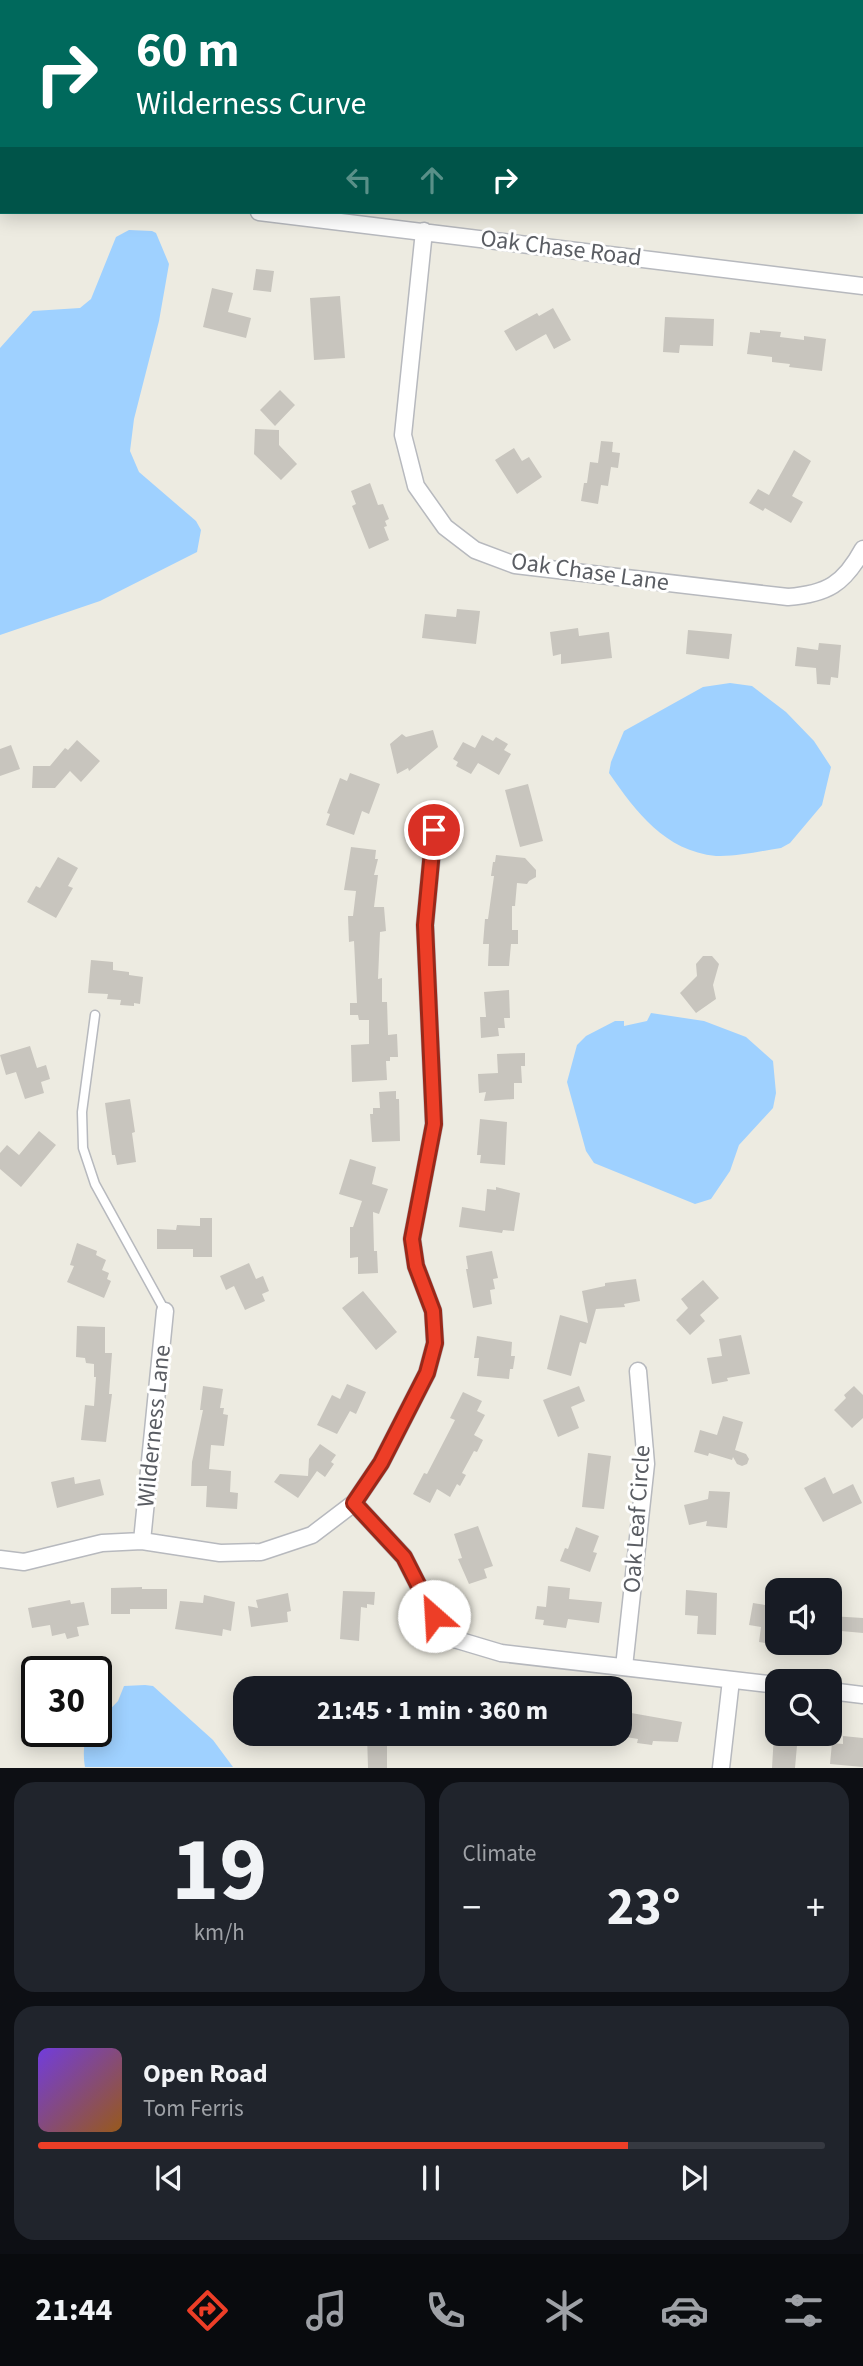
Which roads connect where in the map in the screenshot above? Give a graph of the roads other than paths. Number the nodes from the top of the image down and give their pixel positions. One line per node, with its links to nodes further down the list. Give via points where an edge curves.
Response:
1 (310, 215): 2 (street, Oak Chase Road)
2 (424, 231): 3 (street, Oak Chase Road); 4 (street, Oak Chase Lane, via 403,435 416,486 446,527 475,550 514,565 788,597 812,595 835,586)
3 (863, 286)
4 (863, 550)
5 (434, 830): 9 (street, via 425,925 434,1124 412,1239 416,1266 433,1311 435,1343 427,1373 387,1452)
6 (95, 1014): 7 (lane, via 82,1112 83,1149 94,1184)
7 (165, 1311): 10 (street, Wilderness Lane)
8 (638, 1371): 12 (street, Oak Leaf Circle, via 646,1464)
9 (354, 1503): 10 (street, via 312,1535 261,1552 220,1553); 12 (street, via 404,1557 443,1636 501,1653)
10 (142, 1541): 11 (street, via 102,1543 24,1562)
11 (0, 1559)
12 (624, 1667): 13 (street)
13 (730, 1679): 14 (street); 17 (street)
14 (765, 1683)
15 (842, 1692): 16 (street)
16 (863, 1695)
17 (721, 1768)

